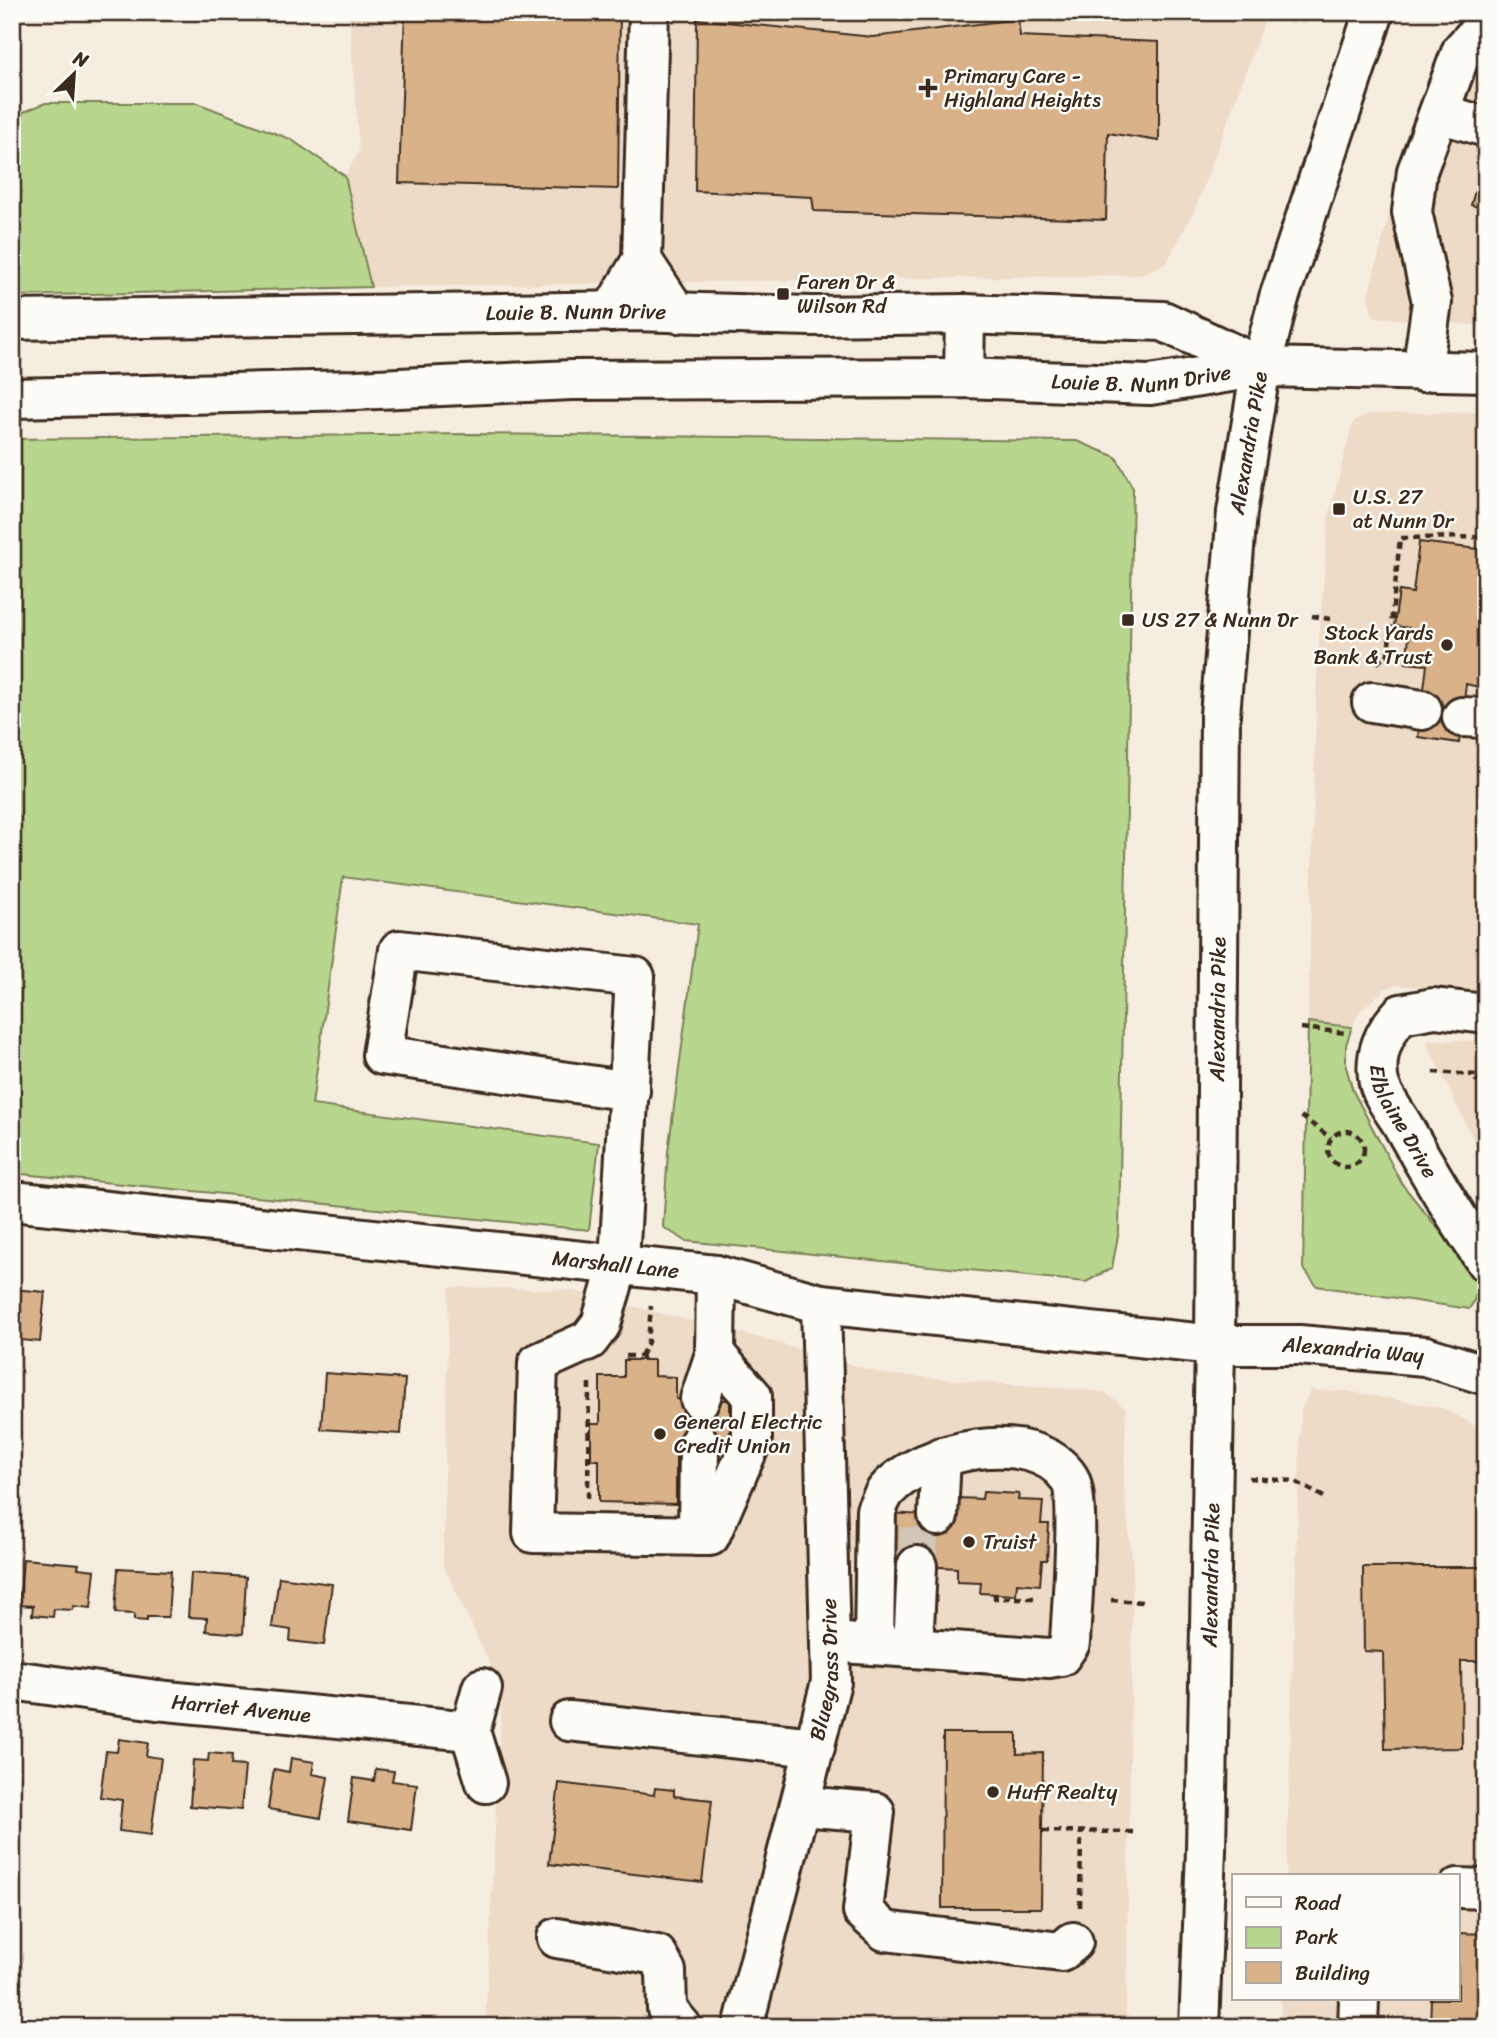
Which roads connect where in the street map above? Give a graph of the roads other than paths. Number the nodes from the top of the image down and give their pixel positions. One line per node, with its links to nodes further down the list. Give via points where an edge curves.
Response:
1 (649, 12): 6 (main road)
2 (1374, 12): 11 (main road, Alexandria Pike, via 1322,160)
3 (1486, 24): 4 (main road, via 1462,50)
4 (1439, 113): 5 (main road); 12 (main road, via 1417,171 1412,212 1432,302)
5 (1486, 127)
6 (642, 260): 7 (main road); 8 (main road)
7 (611, 312): 8 (main road, Louie B. Nunn Drive); 10 (main road, Louie B. Nunn Drive)
8 (677, 313): 9 (main road, Louie B. Nunn Drive)
9 (965, 314): 11 (main road, Louie B. Nunn Drive, via 1163,321); 14 (main road)
10 (12, 320)
11 (1261, 367): 12 (main road); 14 (main road, Louie B. Nunn Drive, via 1150,385); 25 (main road, Alexandria Pike, via 1237,512 1220,715)
12 (1422, 372): 13 (main road)
13 (1486, 372)
14 (964, 378): 15 (main road, Louie B. Nunn Drive, via 572,380)
15 (12, 398)
16 (1372, 685): 17 (main road)
17 (1422, 710)
18 (1485, 1005): 22 (main road, Elblaine Drive, via 1401,1014 1382,1038 1377,1060 1378,1080 1393,1109)
19 (630, 1091): 19 (main road, via 635,977 399,950 382,1055); 21 (main road)
20 (12, 1201): 21 (main road, Marshall Lane)
21 (619, 1262): 23 (main road, Marshall Lane); 32 (main road, via 601,1324 589,1340 538,1363 533,1533)
22 (1486, 1262)
23 (716, 1275): 24 (main road, Marshall Lane); 26 (main road)
24 (821, 1304): 25 (main road, Marshall Lane); 34 (main road, Bluegrass Drive)
25 (1215, 1345): 27 (main road, Alexandria Way, via 1299,1345); 50 (main road, Alexandria Pike)
26 (715, 1354): 28 (main road); 32 (main road, via 752,1396 752,1440 710,1536)
27 (1483, 1365)
28 (700, 1399)
29 (699, 1443): 32 (main road)
30 (923, 1466): 31 (main road); 35 (main road, via 886,1492 876,1510); 35 (main road, via 995,1448 1028,1449 1070,1479 1075,1502 1070,1643 1061,1656 1049,1658)
31 (921, 1515)
32 (698, 1536)
33 (918, 1566): 35 (main road)
34 (830, 1642): 35 (main road); 40 (main road, Bluegrass Drive, via 831,1682)
35 (904, 1647)
36 (12, 1680): 39 (main road, Harriet Avenue, via 157,1700)
37 (481, 1688): 39 (main road)
38 (569, 1721): 40 (main road)
39 (470, 1731): 41 (main road)
40 (815, 1747): 42 (main road, Bluegrass Drive)
41 (486, 1783)
42 (800, 1806): 46 (main road, via 875,1812 863,1911 886,1931 1061,1952); 49 (main road, Bluegrass Drive)
43 (1460, 1888): 44 (main road)
44 (1486, 1889)
45 (557, 1938): 48 (main road, via 657,1955 666,1971 667,2009)
46 (1073, 1942)
47 (1359, 2000): 51 (main road)
48 (682, 2027)
49 (743, 2027)
50 (1199, 2027)
51 (1358, 2027)

